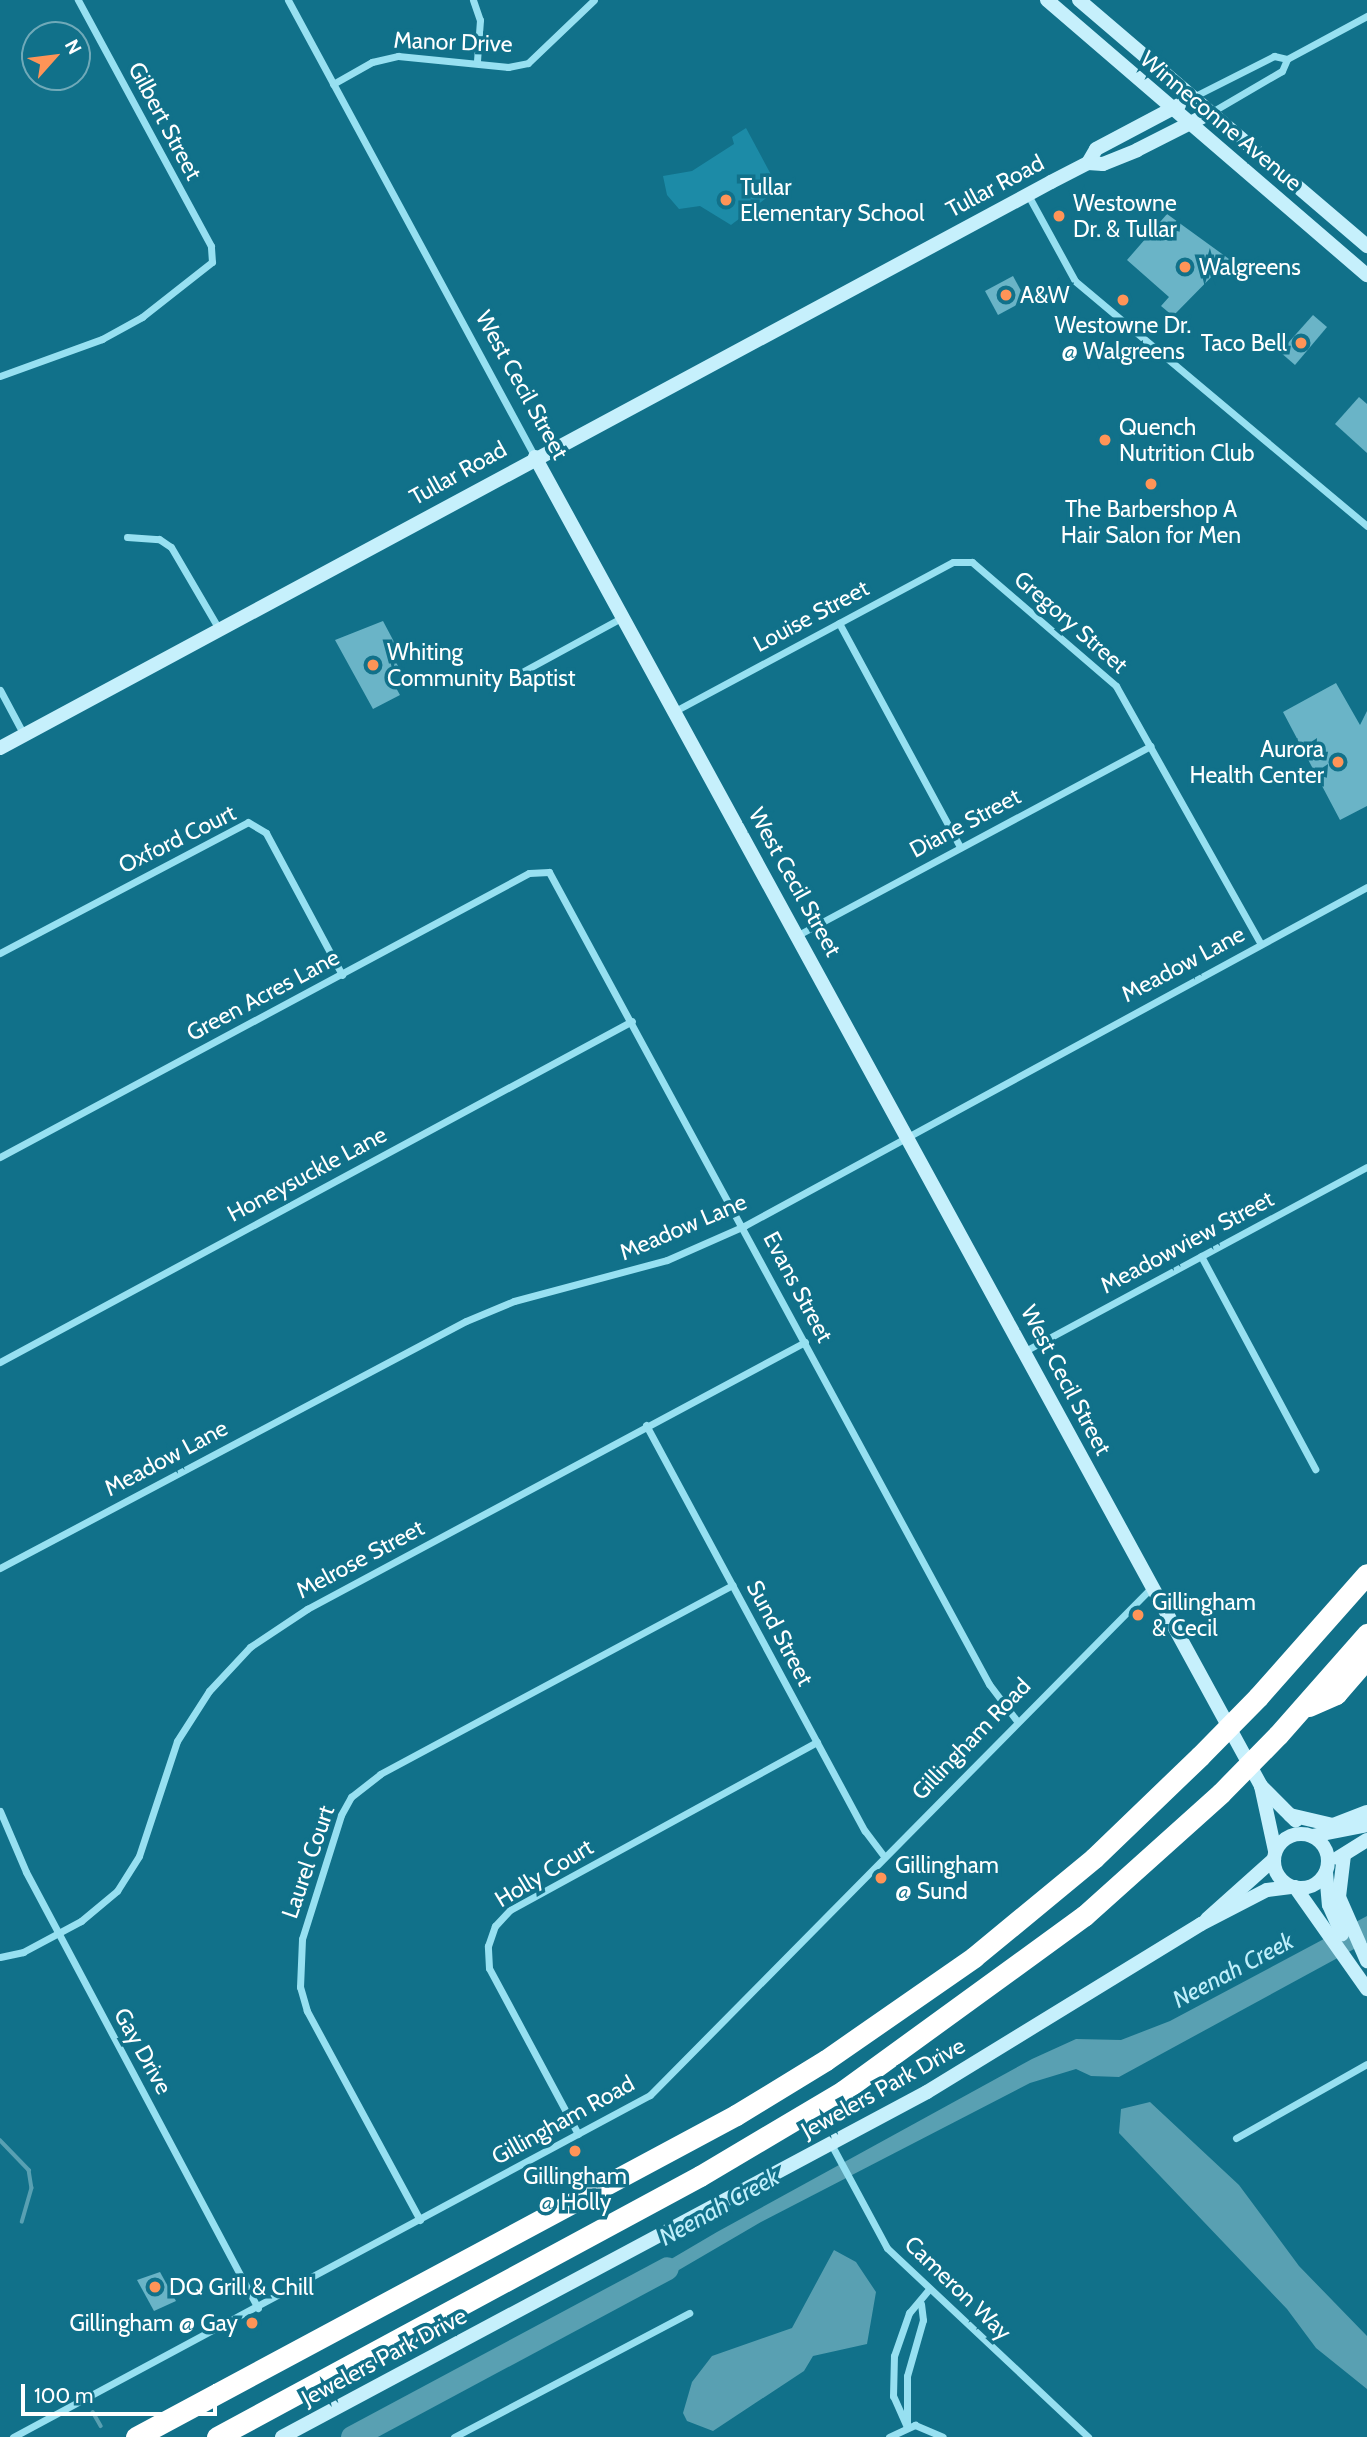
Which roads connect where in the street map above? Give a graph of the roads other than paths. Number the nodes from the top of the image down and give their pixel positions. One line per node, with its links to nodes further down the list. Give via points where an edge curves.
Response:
1 (78, 0): 19 (street, Gilbert Street, via 211,246 212,262 142,317 102,339)
2 (288, 0): 10 (street, West Cecil Street)
3 (473, 0): 9 (street, via 480,19)
4 (594, 0): 9 (street, Manor Drive, via 528,63 508,67)
5 (1047, 0): 12 (main road, Winneconne Avenue)
6 (1079, 0): 11 (main road, Winneconne Avenue)
7 (1367, 16): 8 (street, Tullar Road)
8 (1287, 59): 11 (street, Tullar Road, via 1274,56); 13 (street, Tullar Road, via 1282,71)
9 (477, 61): 10 (street, Manor Drive, via 385,58)
10 (333, 84): 20 (street, West Cecil Street)
11 (1192, 98): 12 (main road, Tullar Road); 13 (main road, Winneconne Avenue)
12 (1171, 108): 14 (main road, Winneconne Avenue); 15 (main road, Tullar Road, via 1096,149)
13 (1210, 113): 14 (main road, Tullar Road); 17 (main road, Winneconne Avenue)
14 (1189, 124): 15 (main road, Tullar Road, via 1103,164); 18 (main road, Winneconne Avenue)
15 (1088, 163): 16 (main road, Tullar Road)
16 (1028, 195): 20 (main road, Tullar Road); 21 (street, via 1075,281)
17 (1367, 246)
18 (1367, 275)
19 (0, 376)
20 (535, 457): 24 (main road, West Cecil Street); 26 (main road, Tullar Road)
21 (1367, 526)
22 (127, 537): 26 (street, via 159,539 171,547)
23 (966, 560): 25 (street, Louise Street); 31 (street, Gregory Street, via 1109,678)
24 (624, 617): 27 (street); 29 (main road, West Cecil Street)
25 (839, 624): 29 (street, Louise Street); 33 (street)
26 (219, 629): 30 (main road, Tullar Road)
27 (511, 678)
28 (0, 690): 30 (street)
29 (675, 711): 36 (main road, West Cecil Street)
30 (24, 735): 32 (main road, Tullar Road)
31 (1151, 746): 33 (street, Diane Street); 37 (street, Gregory Street)
32 (0, 748)
33 (960, 847): 36 (street, Diane Street)
34 (545, 871): 39 (street, Green Acres Lane, via 529,873); 40 (street, Evans Street, via 559,883)
35 (1367, 887): 37 (street, Meadow Lane)
36 (798, 935): 41 (main road, West Cecil Street)
37 (1261, 944): 41 (street, Meadow Lane)
38 (0, 953): 39 (street, Oxford Court, via 248,822 266,833)
39 (342, 975): 42 (street, Green Acres Lane)
40 (632, 1021): 44 (street, Evans Street); 48 (street, Honeysuckle Lane)
41 (908, 1135): 44 (street, Meadow Lane); 47 (main road, West Cecil Street)
42 (0, 1157)
43 (1367, 1167): 45 (street, Meadowview Street)
44 (744, 1226): 46 (street, Evans Street); 51 (street, Meadow Lane, via 667,1260 514,1301 466,1321)
45 (1201, 1256): 47 (street, Meadowview Street); 50 (street)
46 (805, 1342): 49 (street, Melrose Street); 58 (street, Evans Street, via 995,1695)
47 (1025, 1351): 54 (main road, West Cecil Street)
48 (0, 1362)
49 (646, 1426): 53 (street, Sund Street); 74 (street, Melrose Street, via 307,1609 250,1647 209,1690 177,1741 125,1881 97,1910)
50 (1315, 1469)
51 (0, 1568)
52 (1367, 1574): 90 (highway, bridge, via 1258,1697 1094,1858 974,1956 826,2060 666,2154)
53 (732, 1585): 59 (street, Sund Street); 83 (street, Laurel Court, via 380,1774 351,1797 341,1815 302,1939 300,1987 307,2011)
54 (1152, 1587): 58 (street, Gillingham Road); 60 (main road, West Cecil Street)
55 (1367, 1634): 57 (highway)
56 (1367, 1658): 57 (highway, via 1336,1694)
57 (1303, 1708): 91 (highway, bridge, via 1221,1793 1084,1916 843,2091 700,2176)
58 (1017, 1721): 69 (street, Gillingham Road)
59 (817, 1742): 69 (street, Sund Street); 80 (street, Holly Court, via 510,1910 495,1926 488,1946 489,1968)
60 (1261, 1786): 63 (main road, West Cecil Street); 67 (main road, West Cecil Street)
61 (0, 1811): 74 (street, Gay Drive)
62 (1367, 1812): 63 (main road, via 1333,1825)
63 (1290, 1815): 65 (main road, West Cecil Street)
64 (1367, 1825): 65 (main road, via 1346,1834)
65 (1308, 1835): 67 (main road, via 1287,1838); 70 (main road, via 1324,1848)
66 (1367, 1840): 68 (main road)
67 (1275, 1855): 71 (main road, via 1278,1876); 72 (main road, Jewelers Park Drive)
68 (1344, 1855): 70 (main road); 73 (main road)
69 (884, 1856): 80 (street, Gillingham Road, via 658,2088)
70 (1327, 1868): 71 (main road, via 1315,1884); 73 (main road, via 1329,1905)
71 (1293, 1887): 72 (main road, Jewelers Park Drive, via 1267,1890); 73 (main road)
72 (1201, 1924): 82 (main road, Jewelers Park Drive)
73 (1338, 1926): 75 (main road)
74 (58, 1934): 76 (street, Melrose Street); 86 (street, Gay Drive)
75 (1356, 1954): 77 (main road); 78 (main road)
76 (0, 1957)
77 (1367, 1975)
78 (1367, 1989)
79 (1367, 2064): 81 (street)
80 (579, 2134): 83 (street, Gillingham Road)
81 (1236, 2138)
82 (834, 2150): 84 (street, Cameron Way, via 887,2248); 92 (main road, Jewelers Park Drive)
83 (420, 2220): 86 (street, Gillingham Road)
84 (929, 2289): 85 (street); 96 (street, Cameron Way)
85 (921, 2304): 88 (street, via 923,2320 907,2376); 88 (street, via 909,2313 892,2375 896,2411)
86 (258, 2308): 89 (street, Gillingham Road)
87 (690, 2313): 93 (street)
88 (907, 2427): 94 (street); 95 (street, via 921,2426)
89 (13, 2437)
90 (136, 2437)
91 (217, 2437)
92 (282, 2437)
93 (454, 2437)
94 (889, 2437)
95 (943, 2437)
96 (1088, 2437)

